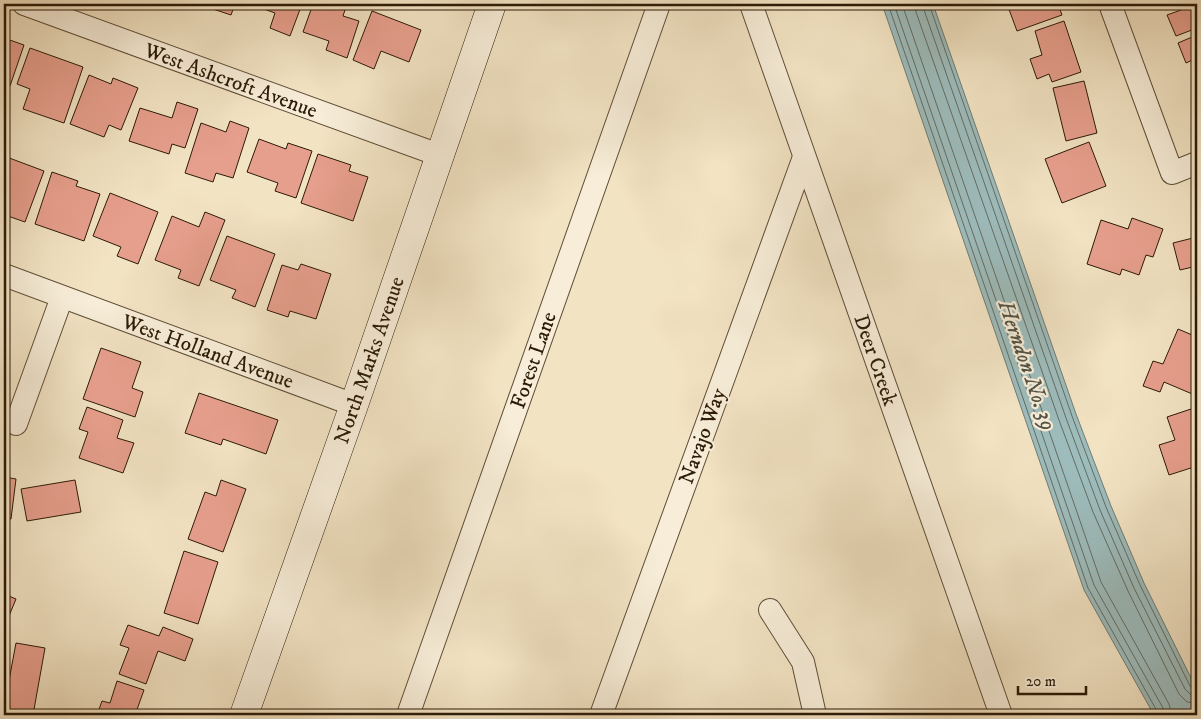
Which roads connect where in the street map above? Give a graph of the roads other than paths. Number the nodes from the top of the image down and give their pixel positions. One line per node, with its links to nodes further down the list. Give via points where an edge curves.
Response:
1 (24, 4): 6 (street, West Ashcroft Avenue)
2 (492, 4): 6 (main road, North Marks Avenue)
3 (659, 4): 15 (street, Forest Lane)
4 (751, 4): 7 (street, Deer Creek)
5 (1110, 4): 8 (street, via 1172,173)
6 (439, 156): 11 (main road, North Marks Avenue)
7 (804, 157): 16 (street, Navajo Way); 18 (street, Deer Creek)
8 (1197, 163)
9 (4, 275): 10 (street, West Holland Avenue)
10 (62, 297): 11 (street, West Holland Avenue); 12 (street)
11 (354, 405): 14 (main road, North Marks Avenue)
12 (16, 424)
13 (770, 610): 17 (street, via 803,662)
14 (244, 715)
15 (408, 715)
16 (601, 715)
17 (815, 715)
18 (1001, 715)

